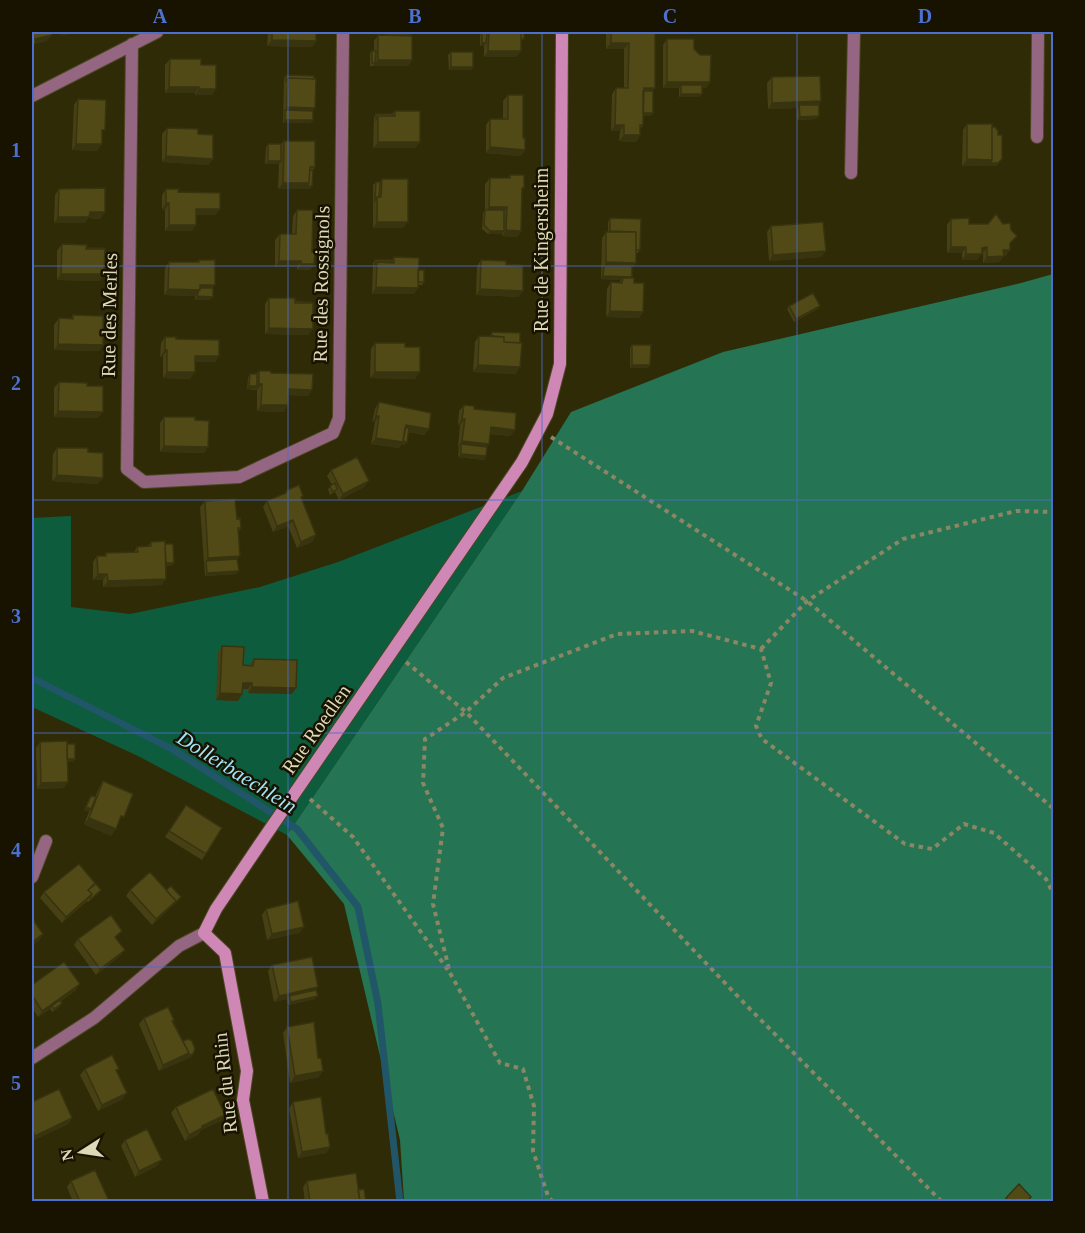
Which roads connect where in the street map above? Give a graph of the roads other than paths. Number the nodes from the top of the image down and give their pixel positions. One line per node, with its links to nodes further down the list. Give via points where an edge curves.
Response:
1 (158, 32): 6 (street)
2 (343, 32): 11 (street, Rue des Rossignols, via 339,418 333,433)
3 (562, 32): 10 (street, Rue de Kingersheim, via 560,364 547,414)
4 (854, 32): 9 (street)
5 (1038, 32): 8 (street)
6 (132, 44): 7 (street); 11 (street, Rue des Merles, via 127,469 144,482)
7 (32, 96)
8 (1037, 136)
9 (851, 173)
10 (522, 462): 14 (street, Rue Roedlen, via 216,909)
11 (239, 477)
12 (46, 841): 13 (street)
13 (32, 877)
14 (204, 933): 15 (street, via 179,946 94,1018); 16 (street, Rue du Rhin, via 225,953 247,1071 243,1100)
15 (32, 1056)
16 (263, 1202)

